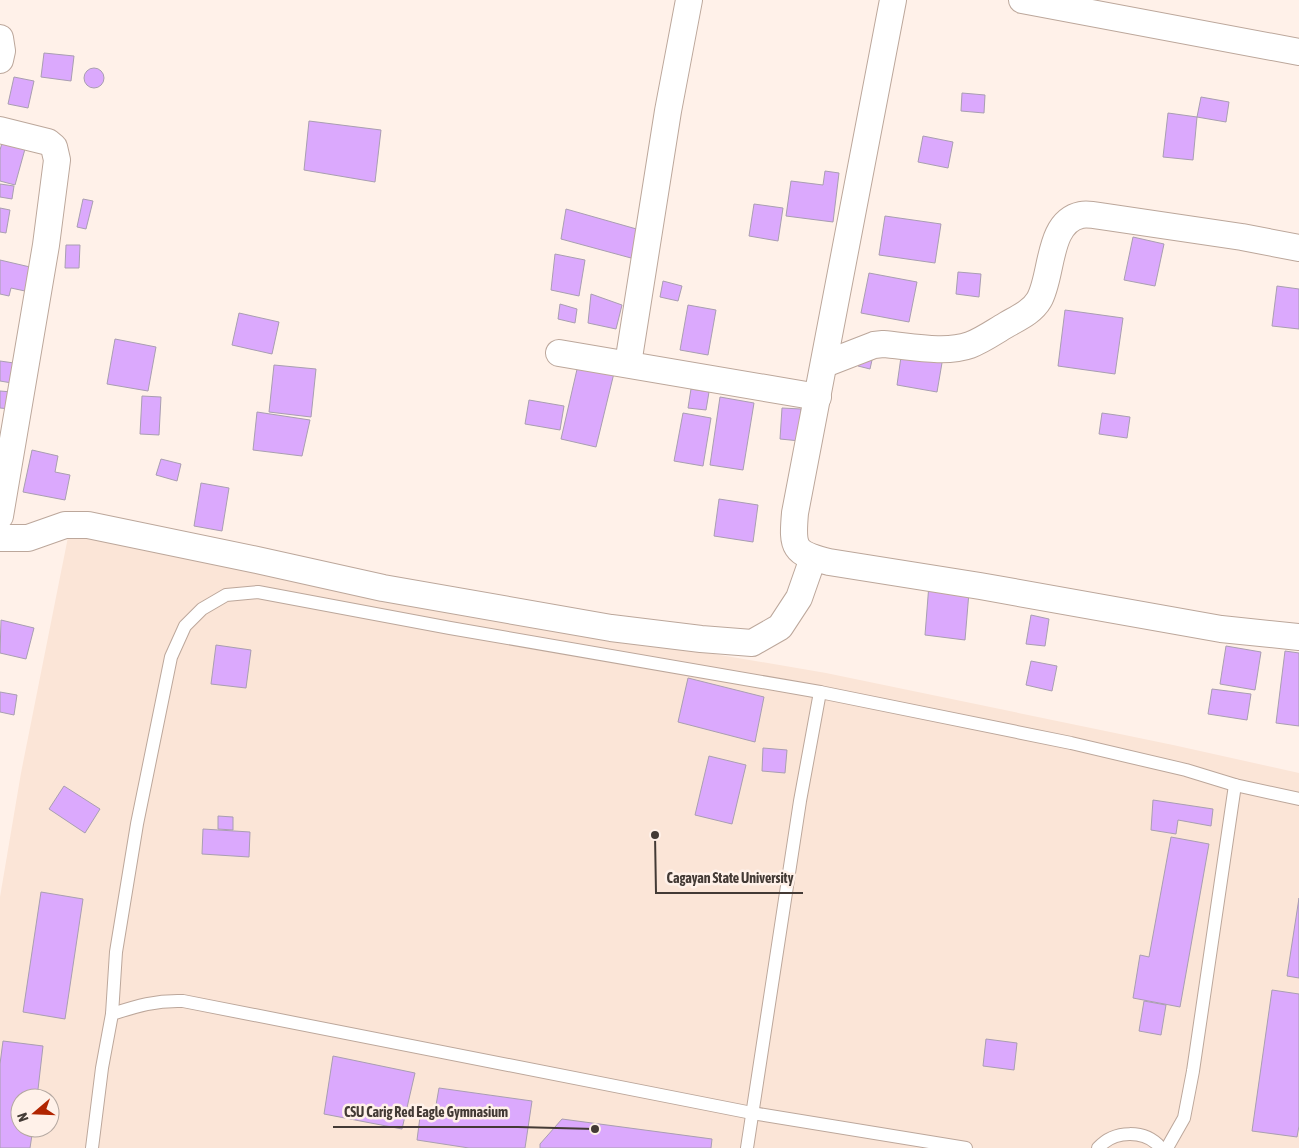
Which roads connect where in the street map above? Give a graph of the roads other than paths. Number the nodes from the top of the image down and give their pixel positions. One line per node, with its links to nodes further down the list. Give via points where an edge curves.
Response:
1 (689, 0): 10 (street)
2 (893, 0): 11 (street)
3 (1022, 0): 5 (street)
4 (0, 38): 6 (street)
5 (1299, 52)
6 (0, 60)
7 (0, 130): 13 (street, via 48,142 54,147 57,160 46,245)
8 (1299, 248): 11 (street, via 1081,215 1071,219 1058,234 1044,287 1033,308 980,341 951,350 883,344)
9 (559, 353): 10 (street)
10 (628, 364): 12 (street)
11 (825, 364): 12 (street)
12 (818, 397): 15 (street, via 793,537 797,548)
13 (0, 516)
14 (0, 538): 15 (street, via 28,538 65,525 88,525 383,588 611,628 752,643 780,627 799,598)
15 (813, 558): 16 (street, via 1221,629)
16 (1299, 637)
17 (820, 692): 18 (lane, via 1108,752); 20 (lane, via 258,592 226,595 202,609 185,626 171,657 116,952); 21 (lane)
18 (1235, 785): 19 (lane); 27 (lane, via 1193,1071 1184,1118)
19 (1299, 799)
20 (112, 1014): 21 (lane, via 156,1002 183,1001); 22 (lane)
21 (752, 1113): 23 (lane); 24 (lane)
22 (92, 1148)
23 (747, 1148)
24 (966, 1148)
25 (1098, 1148): 26 (lane, via 1115,1136 1130,1133 1145,1137)
26 (1161, 1148)
27 (1167, 1148)

